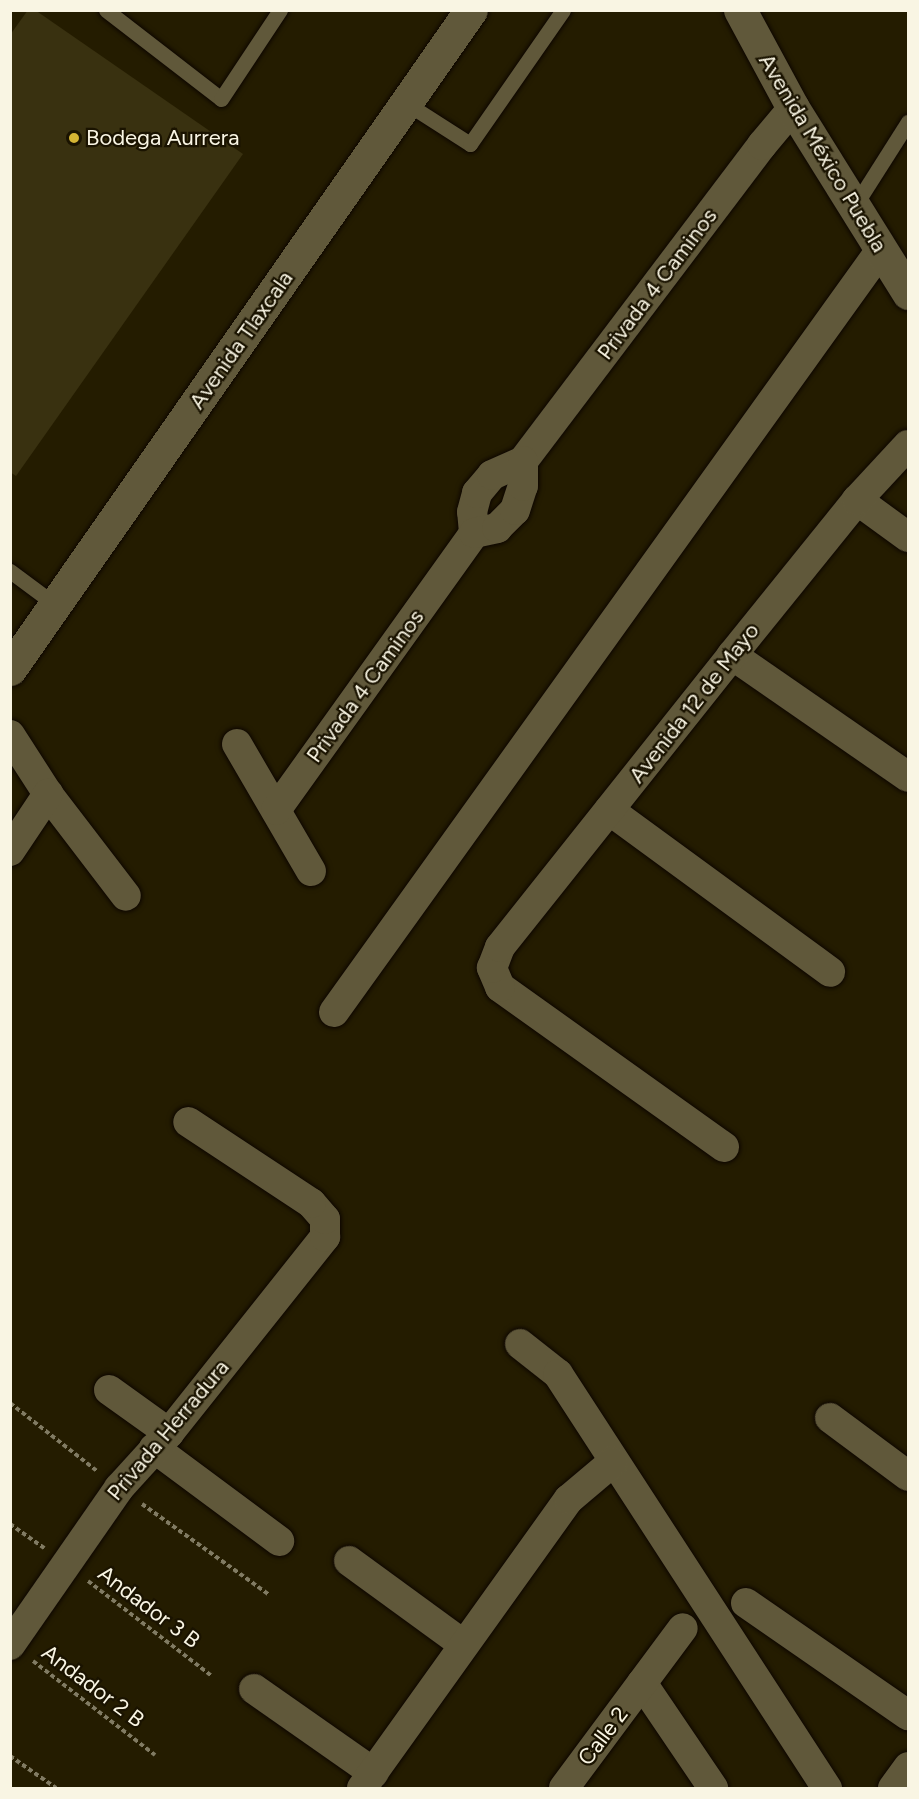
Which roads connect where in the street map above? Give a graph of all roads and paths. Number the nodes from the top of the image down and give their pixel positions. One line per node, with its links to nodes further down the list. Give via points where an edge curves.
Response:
1 (106, 10): 2 (lane, via 221,99)
2 (280, 10)
3 (563, 10): 6 (lane, via 470,144)
4 (741, 11): 7 (street, Avenida México Puebla)
5 (463, 13): 6 (street, Avenida Tlaxcala)
6 (406, 103): 18 (street, Avenida Tlaxcala)
7 (793, 108): 9 (street, Avenida México Puebla); 13 (street, Privada 4 Caminos)
8 (909, 122): 9 (lane)
9 (854, 207): 10 (street, Avenida México Puebla)
10 (880, 251): 11 (street, Avenida México Puebla); 31 (street)
11 (909, 293)
12 (909, 445): 14 (street, Avenida 12 de Mayo)
13 (523, 461): 15 (street, Privada 4 Caminos, via 492,475 477,493 472,512); 15 (street, via 523,486 515,510 497,528)
14 (857, 500): 16 (street); 19 (street, Avenida 12 de Mayo)
15 (474, 533): 25 (street, Privada 4 Caminos)
16 (909, 537)
17 (10, 571): 18 (lane)
18 (56, 605): 20 (street, Avenida Tlaxcala)
19 (732, 655): 23 (street); 26 (street, Avenida 12 de Mayo)
20 (10, 669)
21 (13, 738): 24 (street)
22 (237, 744): 25 (street)
23 (909, 777)
24 (48, 795): 27 (street); 29 (street)
25 (276, 810): 28 (street)
26 (609, 810): 30 (street); 33 (street, Avenida 12 de Mayo, via 500,947 492,968 500,987)
27 (10, 851)
28 (311, 871)
29 (126, 896)
30 (830, 972)
31 (334, 1012)
32 (189, 1122): 37 (street, Privada Herradura, via 311,1203 325,1219 325,1237)
33 (724, 1147)
34 (520, 1344): 38 (street, via 558,1374)
35 (109, 1390): 37 (street)
36 (830, 1418): 39 (street)
37 (161, 1440): 41 (street); 43 (street, Privada Herradura, via 119,1488)
38 (613, 1462): 47 (street, via 568,1499); 59 (street)
39 (909, 1476)
40 (10, 1524): 43 (path, Andador 3 B)
41 (279, 1541)
42 (350, 1561): 47 (street)
43 (66, 1564): 46 (street, Privada Herradura); 48 (path, Andador 3 B)
44 (746, 1603): 51 (street)
45 (683, 1628): 49 (street, Calle 2)
46 (11, 1645): 52 (path, Andador 2 B)
47 (464, 1645): 55 (street)
48 (212, 1676)
49 (642, 1683): 57 (street, Calle 2); 58 (street, Calle 2)
50 (254, 1689): 55 (street)
51 (909, 1715)
52 (155, 1755)
53 (10, 1756): 56 (path)
54 (909, 1767): 60 (street)
55 (368, 1781)
56 (56, 1788)
57 (564, 1788)
58 (713, 1788)
59 (827, 1788)
60 (893, 1788)

